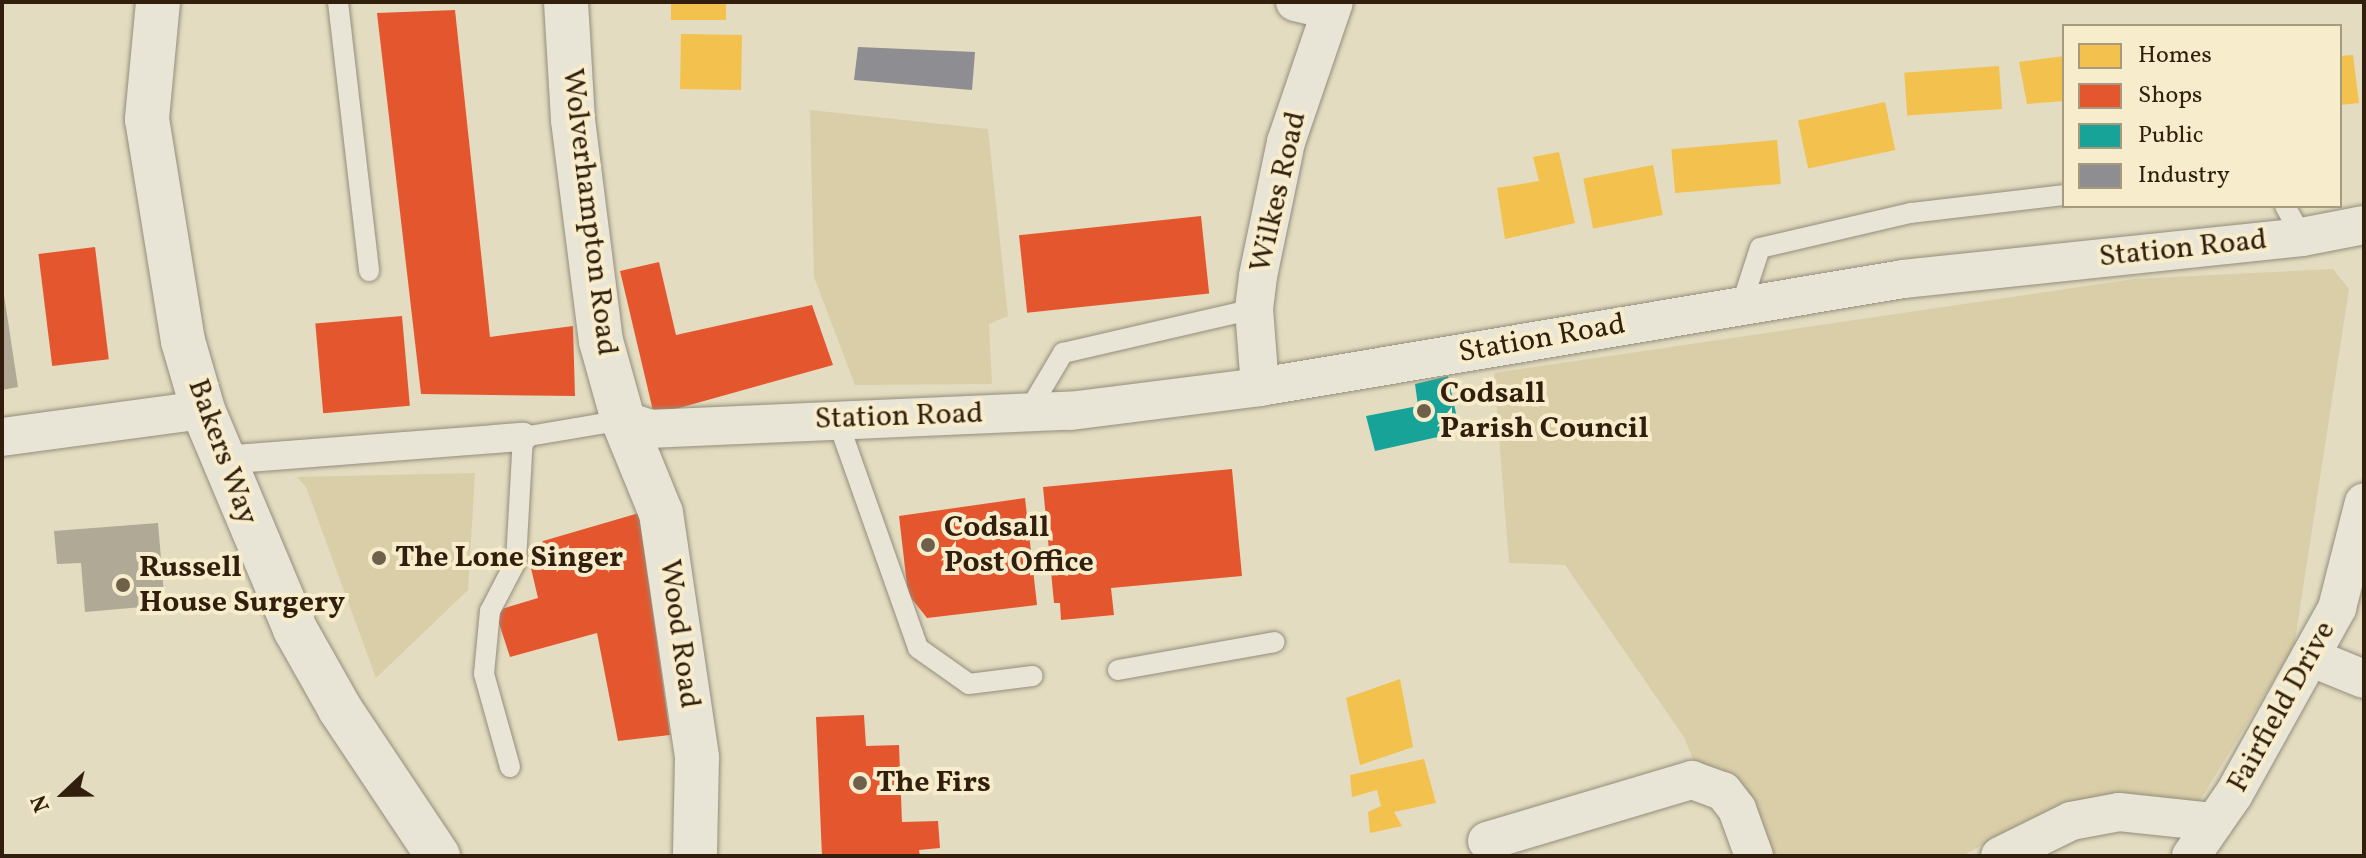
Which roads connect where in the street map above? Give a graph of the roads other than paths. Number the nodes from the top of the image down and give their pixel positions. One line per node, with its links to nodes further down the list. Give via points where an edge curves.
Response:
1 (158, 2): 12 (street, Bakers Way, via 147,119 183,341)
2 (338, 2): 8 (lane)
3 (566, 2): 15 (street, Wolverhampton Road, via 573,120 601,341)
4 (1320, 5): 10 (street, Wilkes Road, via 1286,142)
5 (2062, 195): 9 (lane, via 1911,213 1760,248)
6 (2294, 221): 7 (street, Station Road); 9 (street, Station Road)
7 (2364, 225)
8 (369, 271)
9 (1741, 306): 11 (street, Station Road)
10 (1254, 309): 11 (street, Wilkes Road); 13 (lane, via 1063,353)
11 (1260, 387): 13 (street, Station Road)
12 (203, 410): 16 (street); 18 (street, Bakers Way)
13 (1028, 412): 14 (street, Station Road)
14 (837, 419): 15 (street, Station Road, via 650,429); 23 (lane, via 918,648 969,684)
15 (623, 420): 17 (lane); 29 (street, Wood Road, via 661,513 697,758)
16 (2, 437)
17 (523, 437): 18 (street); 25 (lane, via 516,561 490,611 484,674)
18 (222, 460): 28 (street, Bakers Way, via 295,629 340,709)
19 (2364, 502): 21 (street, Fairfield Drive, via 2337,608)
20 (1275, 642): 22 (lane)
21 (2310, 657): 24 (street); 26 (street, Fairfield Drive)
22 (1118, 670)
23 (1032, 676)
24 (2364, 679)
25 (510, 767)
26 (2214, 822): 31 (street, via 2119,812 2071,821); 32 (street, Fairfield Drive)
27 (1487, 841): 30 (street, via 1692,780 1723,791 1737,809)
28 (438, 856)
29 (695, 856)
30 (1754, 856)
31 (2000, 856)
32 (2191, 856)

